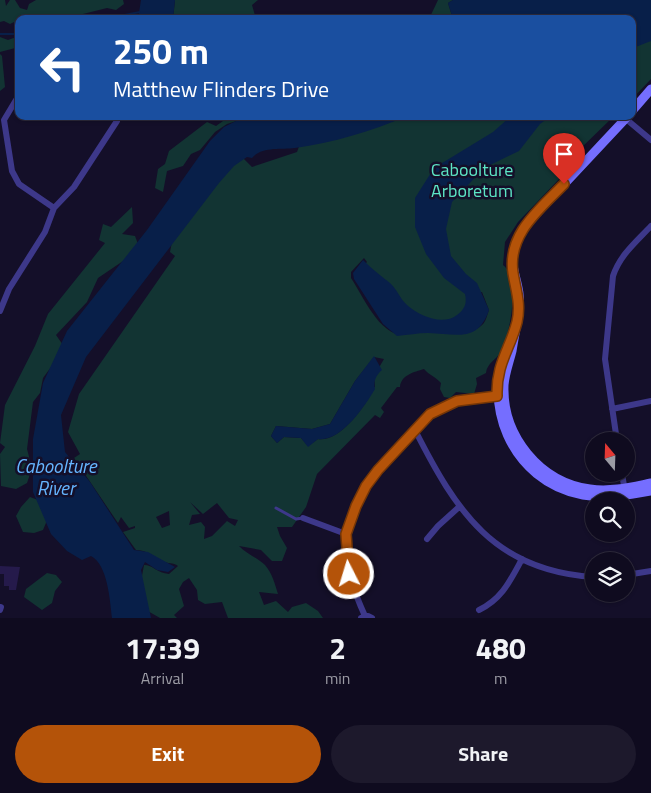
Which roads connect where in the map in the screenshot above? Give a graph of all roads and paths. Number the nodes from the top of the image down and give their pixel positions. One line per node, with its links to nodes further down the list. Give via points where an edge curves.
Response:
1 (651, 89): 3 (street)
2 (15, 102): 8 (street, via 4,120 12,171 19,184)
3 (636, 106)
4 (625, 120): 11 (street, via 518,236 512,264 519,307)
5 (629, 120): 7 (street)
6 (117, 121): 8 (street, via 74,188)
7 (651, 140)
8 (54, 208): 10 (street, via 45,232 9,289)
9 (651, 226): 13 (street, via 617,263 612,276 605,359)
10 (0, 311)
11 (501, 395): 14 (street, via 443,406); 19 (street, via 517,440 543,470 577,486)
12 (651, 401): 13 (street)
13 (612, 409): 15 (street)
14 (415, 430): 21 (street, via 442,484); 23 (street, via 366,486)
15 (616, 432)
16 (623, 482): 19 (street)
17 (651, 483): 19 (street)
18 (651, 491): 19 (street)
19 (625, 492)
20 (276, 508): 22 (lane, via 296,519)
21 (459, 508): 24 (street); 25 (street, via 488,536)
22 (304, 518): 23 (street)
23 (346, 534): 30 (street, via 349,574)
24 (427, 539)
25 (522, 559): 28 (street, via 558,572); 29 (street, via 502,594)
26 (651, 571): 27 (street)
27 (635, 574)
28 (585, 576)
29 (479, 610)
30 (366, 617)

